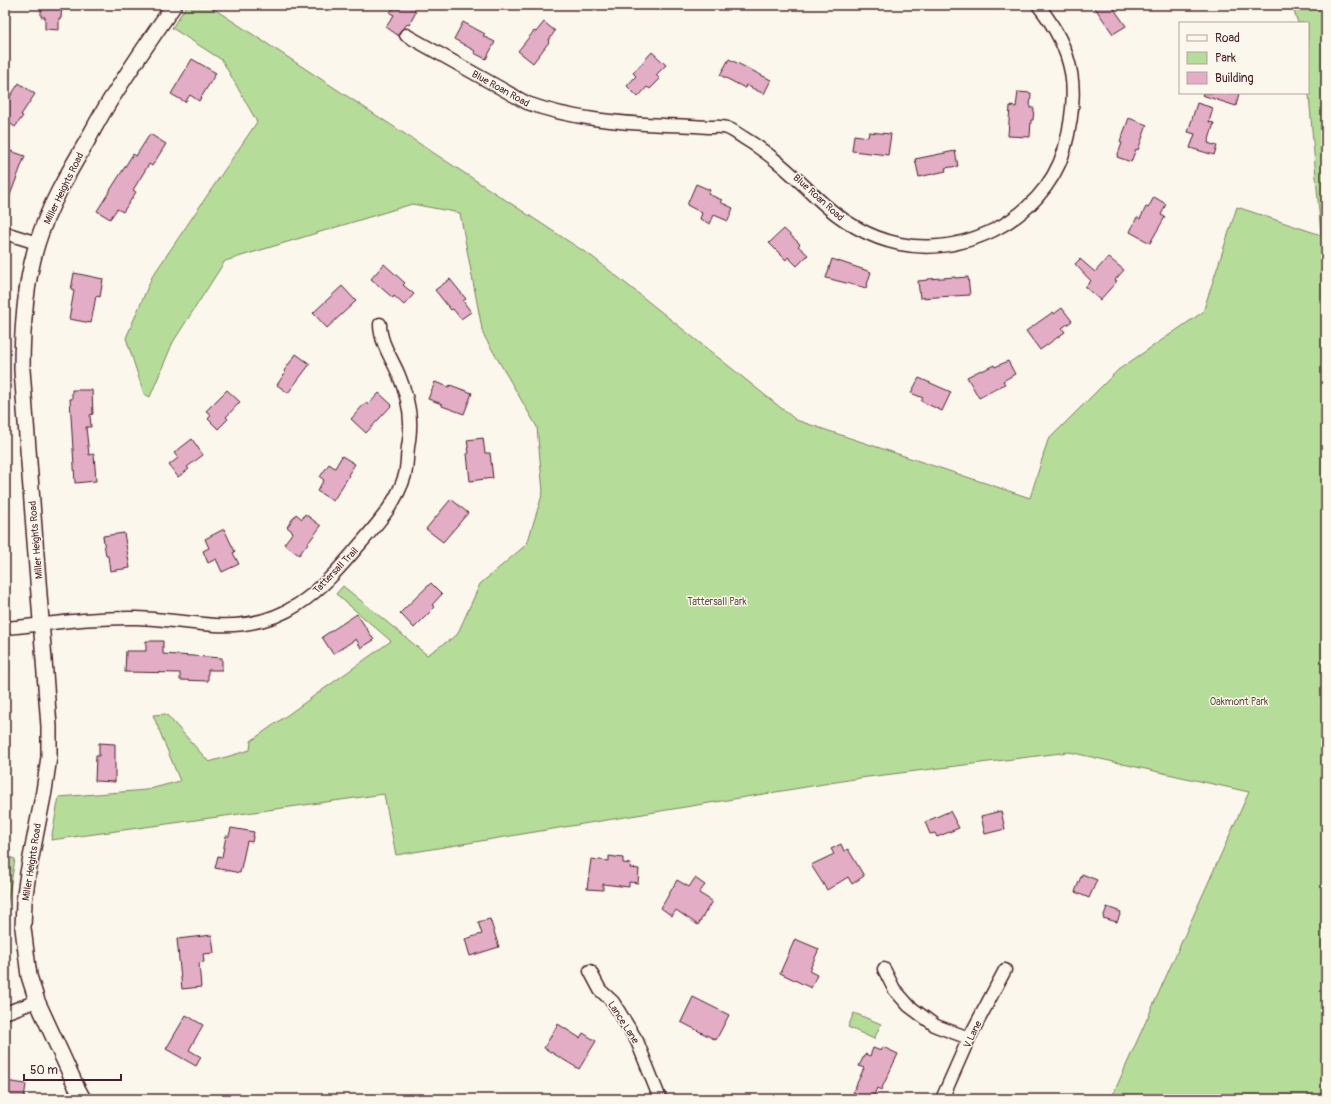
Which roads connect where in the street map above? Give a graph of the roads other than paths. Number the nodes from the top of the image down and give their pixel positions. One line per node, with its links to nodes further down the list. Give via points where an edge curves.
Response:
1 (174, 5): 5 (street, Miller Heights Road, via 114,94 80,153 54,202)
2 (1038, 5): 3 (street, Blue Roan Road, via 1062,40 1072,77 1072,115 1063,154 1043,190 1024,210 978,238 942,246 899,244 858,229 841,219 777,160 726,128 639,124 547,111 527,103)
3 (406, 35)
4 (5, 233): 5 (street)
5 (38, 243): 7 (street, Miller Heights Road, via 30,271 25,307 22,370)
6 (380, 324): 7 (street, Tattersall Trail, via 380,334 409,407 410,430 406,471 389,509 323,585 288,611 251,624 215,625 136,618)
7 (41, 625): 8 (street, Tattersall Trail); 12 (street, Miller Heights Road, via 47,695 48,757 28,873 23,928 29,976)
8 (5, 628)
9 (884, 969): 14 (street, via 894,989 909,1006 936,1026)
10 (1005, 970): 14 (street, V Lane)
11 (590, 971): 16 (street, Lance Lane, via 600,990 613,1002 637,1041)
12 (37, 1001): 13 (street); 15 (street, Miller Heights Road)
13 (5, 1013)
14 (969, 1038): 17 (street, V Lane)
15 (83, 1099)
16 (660, 1099)
17 (942, 1099)

